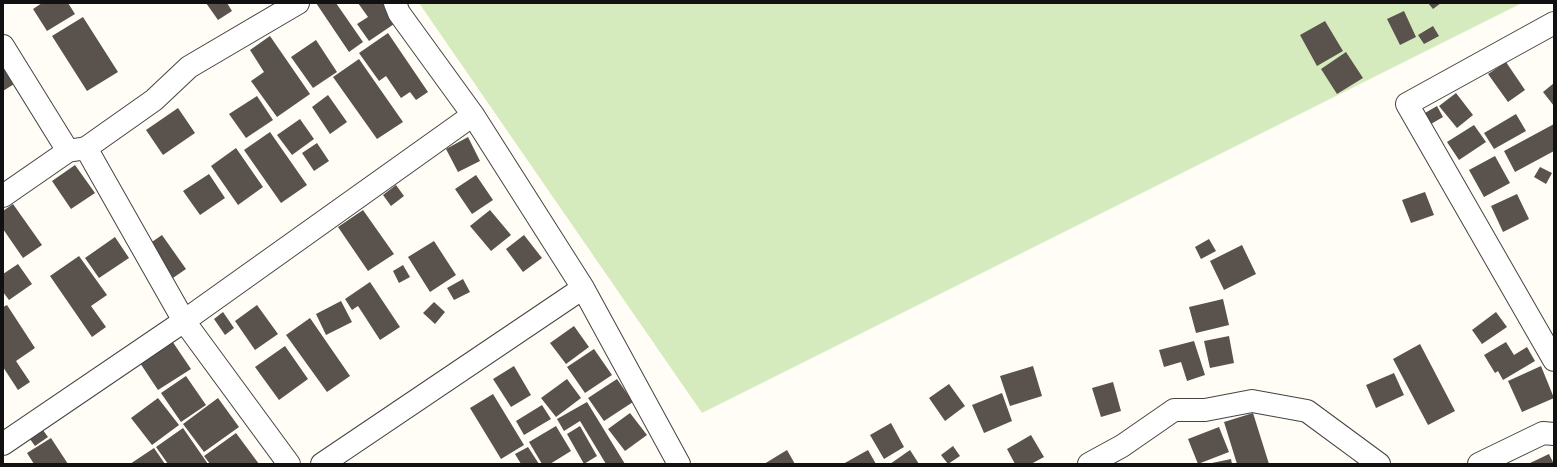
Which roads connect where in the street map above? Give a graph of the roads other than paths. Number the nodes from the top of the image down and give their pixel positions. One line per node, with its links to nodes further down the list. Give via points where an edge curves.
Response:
1 (298, 3): 6 (street, via 189,67 154,100)
2 (395, 3): 5 (street, via 399,13)
3 (1554, 23): 10 (street, via 1407,104)
4 (3, 46): 6 (street)
5 (474, 115): 8 (street); 9 (street)
6 (77, 149): 7 (street); 9 (street)
7 (3, 196)
8 (582, 288): 14 (street); 15 (street)
9 (184, 321): 12 (street); 13 (street)
10 (1554, 360)
11 (1550, 431): 18 (street)
12 (3, 444)
13 (289, 464)
14 (322, 464)
15 (679, 464)
16 (1089, 464): 17 (street, via 1122,446 1174,410 1205,410 1252,401 1307,411)
17 (1379, 464)
18 (1479, 464)

